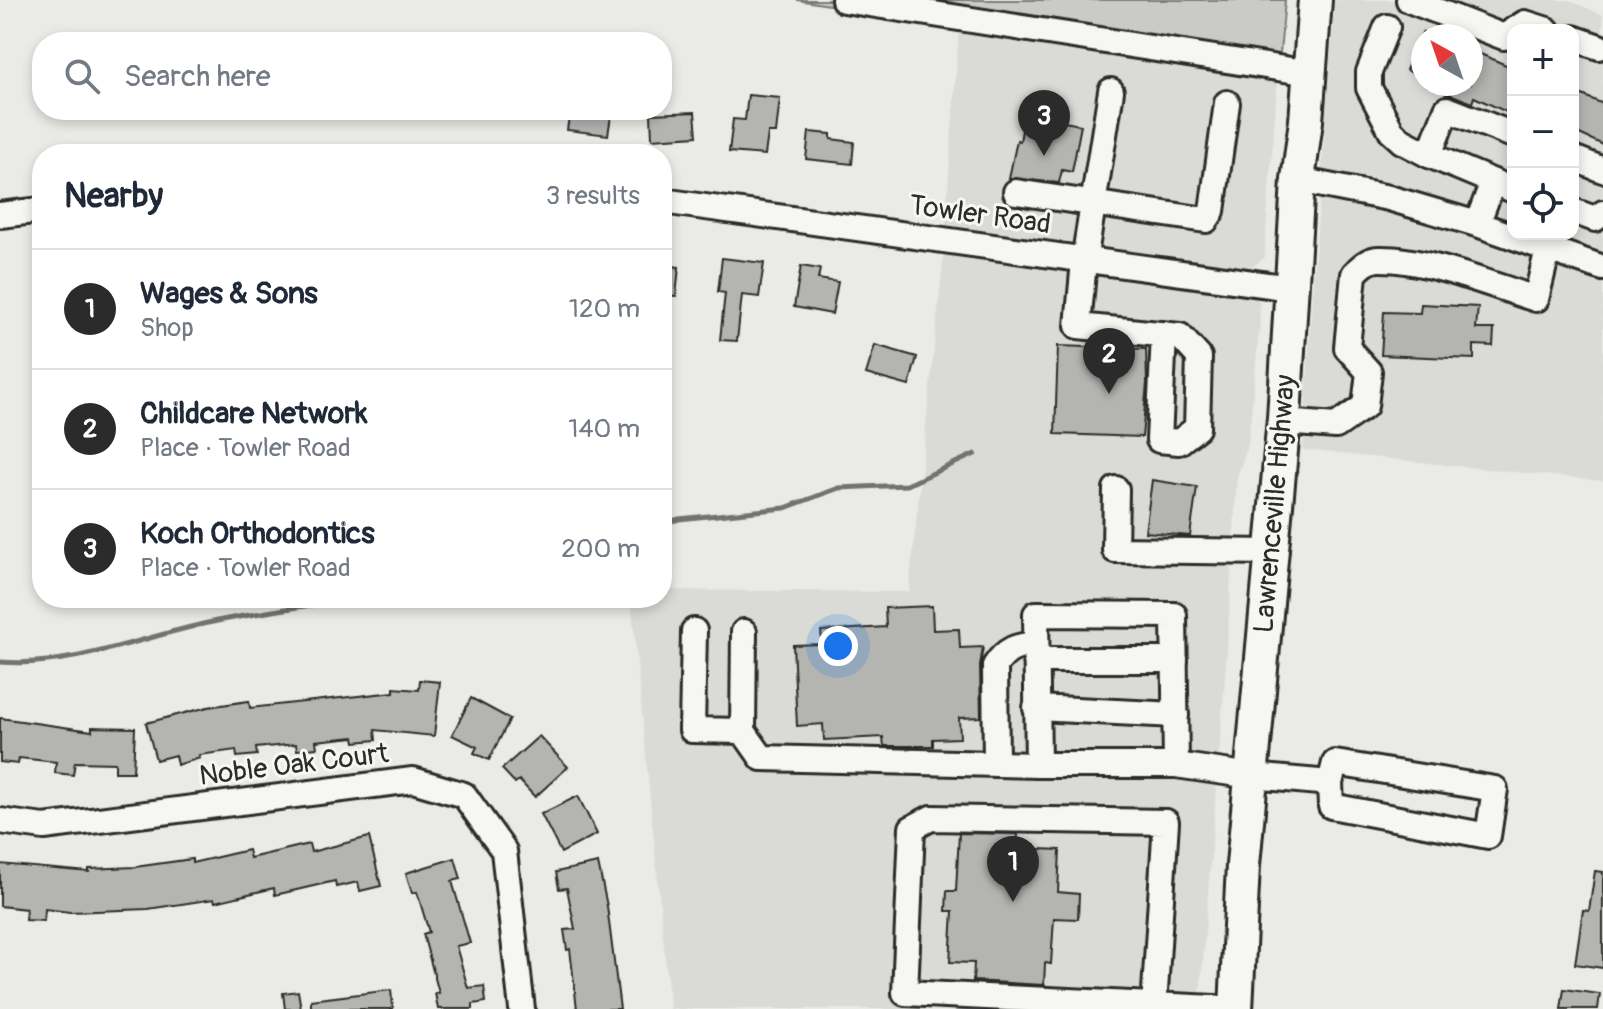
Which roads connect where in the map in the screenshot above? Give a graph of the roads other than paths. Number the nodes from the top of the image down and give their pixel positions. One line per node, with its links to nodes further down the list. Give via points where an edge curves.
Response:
1 (844, 0): 4 (street)
2 (1315, 0): 9 (main road, Lawrenceville Highway)
3 (1409, 0): 6 (street)
4 (963, 9): 9 (street, via 1193,57)
5 (1387, 27): 13 (street, via 1369,72 1369,88 1392,132)
6 (1507, 35)
7 (1579, 40): 8 (street)
8 (1599, 47)
9 (1310, 73): 16 (main road, Lawrenceville Highway)
10 (1111, 91): 20 (street)
11 (1227, 103): 20 (street, via 1212,211 1206,220)
12 (1507, 133): 13 (street, via 1447,109)
13 (1429, 155): 17 (street)
14 (1579, 160): 15 (street)
15 (1603, 170)
16 (1298, 180): 25 (street, via 1389,198); 29 (main road, Lawrenceville Highway)
17 (1503, 186): 25 (street)
18 (1016, 192): 20 (street)
19 (672, 202): 27 (street, Towler Road)
20 (1093, 204): 27 (street)
21 (32, 211): 24 (street)
22 (1579, 213): 23 (street, via 1595,219)
23 (1603, 213)
24 (0, 215)
25 (1477, 224): 26 (street)
26 (1548, 249): 28 (street); 31 (street, via 1536,299 1425,265 1376,258 1362,266 1354,274 1347,348 1369,372 1365,406 1336,426)
27 (1084, 261): 29 (street, Towler Road); 30 (street, via 1078,326)
28 (1603, 268)
29 (1290, 288): 31 (main road, Lawrenceville Highway)
30 (1164, 334)
31 (1283, 422): 33 (main road, Lawrenceville Highway)
32 (1116, 489): 33 (street, via 1115,550)
33 (1272, 552): 44 (main road, Lawrenceville Highway)
34 (694, 631): 40 (street, via 692,730)
35 (744, 632): 40 (street)
36 (1036, 652): 37 (street); 37 (street, via 1036,614 1174,615); 38 (street); 41 (street, via 1010,649 995,666)
37 (1175, 660): 39 (street)
38 (1036, 708): 39 (street); 42 (street)
39 (1176, 715): 43 (street)
40 (743, 731): 41 (street, via 762,758)
41 (996, 764): 42 (street)
42 (1038, 765): 43 (street)
43 (1176, 765): 44 (street)
44 (1252, 776): 45 (street); 49 (main road, Lawrenceville Highway)
45 (1330, 783): 45 (street, via 1335,763 1495,789 1488,836 1331,806)
46 (0, 821): 48 (street, Noble Oak Court, via 44,827 413,780 464,795 504,851)
47 (1154, 1006): 47 (street, via 905,993 912,828 931,818 1166,822); 49 (street)
48 (522, 1009)
49 (1236, 1009)

